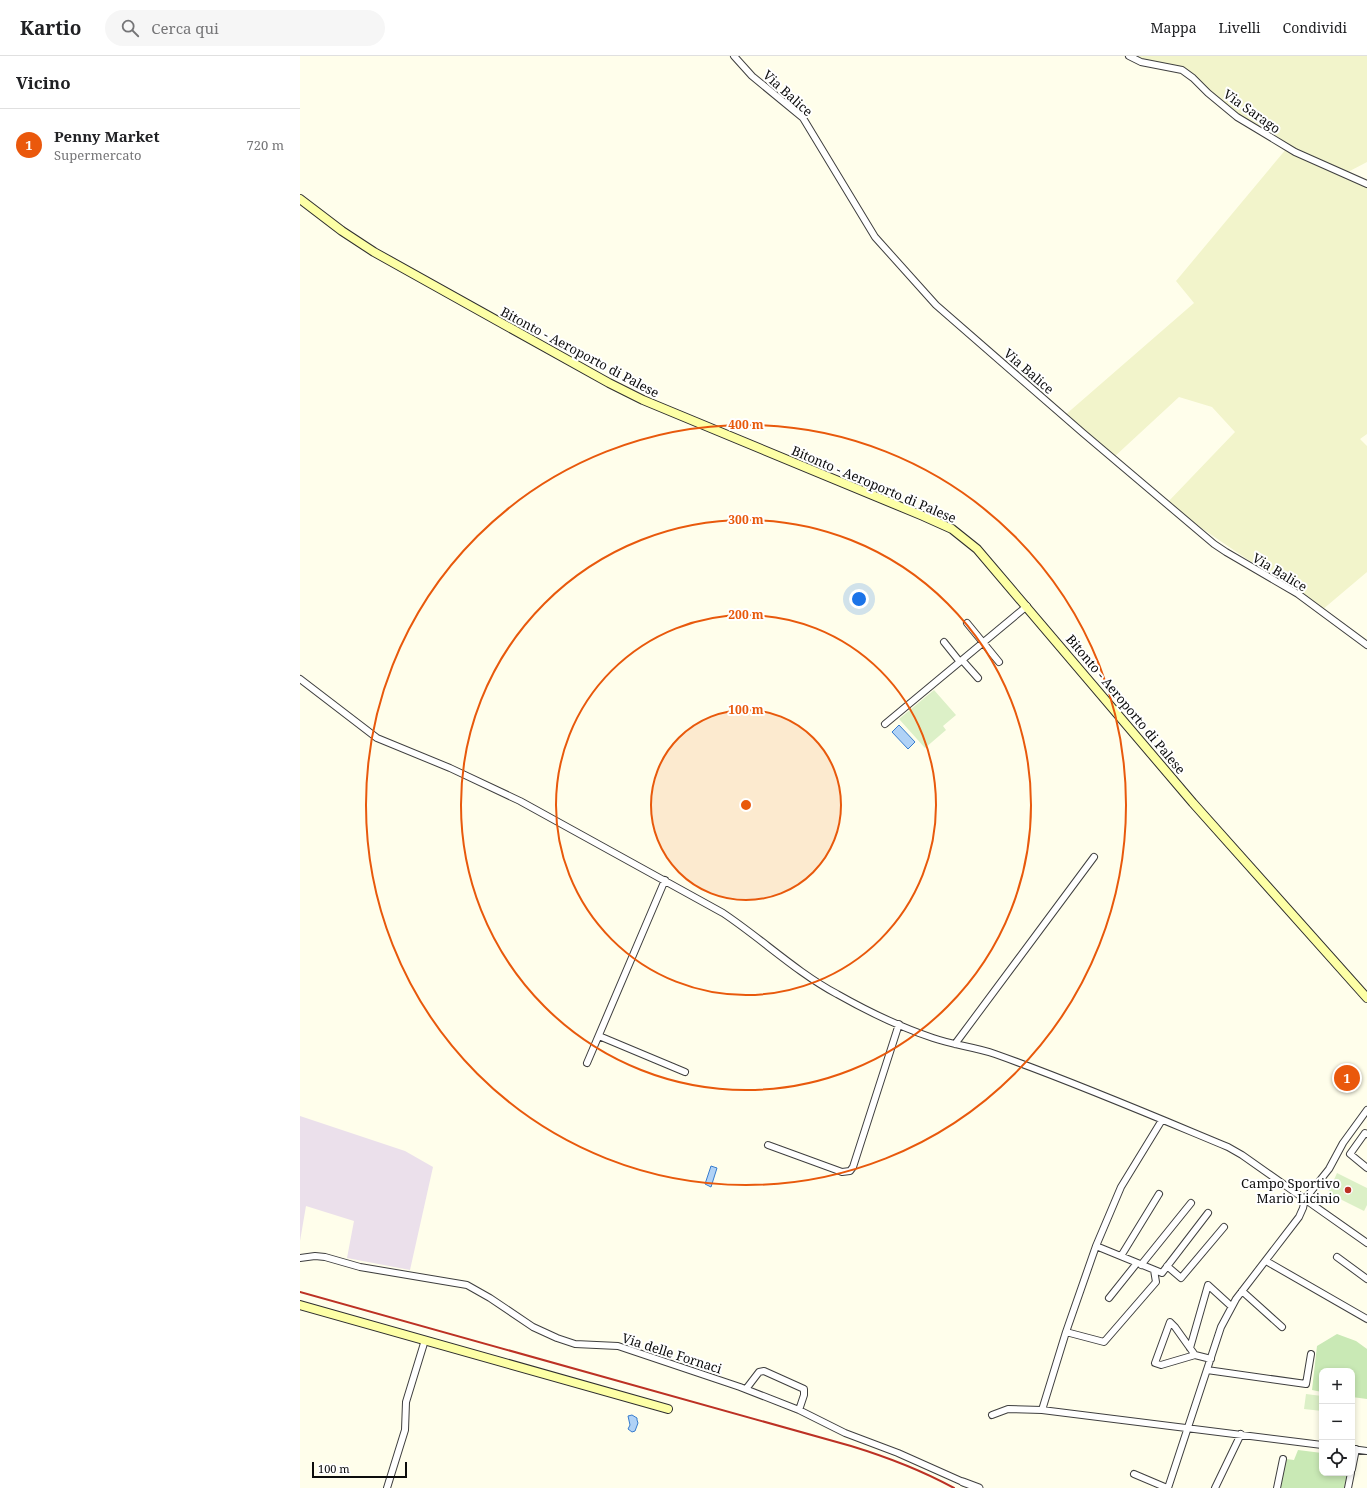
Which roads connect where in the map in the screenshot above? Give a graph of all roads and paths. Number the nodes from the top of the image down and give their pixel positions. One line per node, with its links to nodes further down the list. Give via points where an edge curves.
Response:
1 (734, 56): 9 (street, Via Balice, via 752,76 803,118 875,237 936,305 1214,544 1298,594)
2 (1129, 56): 3 (street, Via Sarago, via 1141,62 1182,70 1237,117 1257,130 1295,152)
3 (1367, 184)
4 (300, 199): 5 (main road, Bitonto - Aeroporto di Palese, via 374,252 609,383 643,400 952,529 977,548)
5 (1027, 606): 8 (street); 17 (main road, Bitonto - Aeroporto di Palese, via 1194,803)
6 (967, 623): 8 (street)
7 (944, 642): 10 (street)
8 (983, 643): 10 (street); 11 (street)
9 (1367, 645)
10 (961, 661): 12 (street); 14 (street)
11 (999, 662)
12 (978, 678)
13 (300, 679): 16 (street, via 377,738 520,801)
14 (885, 724)
15 (1094, 857): 20 (street)
16 (665, 880): 18 (street, via 750,931 798,970 836,994); 19 (street)
17 (1367, 998)
18 (899, 1024): 20 (street); 26 (street, via 850,1171 842,1172)
19 (599, 1036): 21 (street); 22 (street)
20 (955, 1044): 24 (street, via 1014,1061)
21 (587, 1063)
22 (685, 1072)
23 (1367, 1110): 29 (street)
24 (1162, 1120): 29 (street, via 1242,1155); 34 (street, via 1121,1187)
25 (1367, 1134): 27 (street, via 1365,1133 1350,1154)
26 (768, 1145)
27 (1367, 1168)
28 (1159, 1194): 35 (street)
29 (1305, 1199): 33 (street); 38 (street, via 1299,1217)
30 (1191, 1203): 39 (street)
31 (1208, 1213): 40 (street)
32 (1224, 1227): 40 (street, via 1181,1278)
33 (1367, 1241)
34 (1096, 1246): 35 (street); 49 (street)
35 (1121, 1256): 39 (street)
36 (1337, 1257): 42 (street)
37 (300, 1258): 56 (street, Via delle Fornaci, via 325,1257 360,1267 467,1285 533,1327 557,1338 575,1344 618,1346)
38 (1266, 1261): 43 (street); 47 (street)
39 (1139, 1264): 41 (street); 44 (street)
40 (1167, 1266): 41 (street, via 1162,1273)
41 (1154, 1270): 49 (street, via 1156,1282 1104,1342)
42 (1367, 1279)
43 (1242, 1291): 46 (street); 48 (street)
44 (1108, 1298)
45 (300, 1305): 50 (main road)
46 (1231, 1306): 51 (street, via 1208,1285); 54 (street)
47 (1367, 1318)
48 (1282, 1327)
49 (1066, 1332): 59 (street)
50 (425, 1340): 57 (main road); 70 (street, via 406,1402 405,1430)
51 (1190, 1348): 52 (street); 52 (street, via 1170,1322 1155,1363 1161,1365)
52 (1195, 1354): 54 (street)
53 (1311, 1354): 55 (street, via 1306,1384)
54 (1211, 1359): 55 (street)
55 (1207, 1370): 61 (street)
56 (746, 1389): 58 (street, Via delle Fornaci); 58 (street, via 759,1372 764,1371 804,1390)
57 (668, 1409)
58 (799, 1410): 69 (street, Via delle Fornaci, via 846,1433)
59 (1042, 1410): 60 (street, via 1008,1409); 61 (street)
60 (992, 1415)
61 (1188, 1428): 62 (street); 72 (street)
62 (1241, 1434): 63 (street); 73 (street)
63 (1319, 1445)
64 (1355, 1449): 65 (street)
65 (1367, 1451)
66 (1284, 1459): 74 (street)
67 (1134, 1474): 72 (street)
68 (1350, 1476): 75 (street)
69 (963, 1482): 71 (street)
70 (387, 1488)
71 (979, 1488)
72 (1167, 1488)
73 (1215, 1488)
74 (1277, 1488)
75 (1348, 1488)

